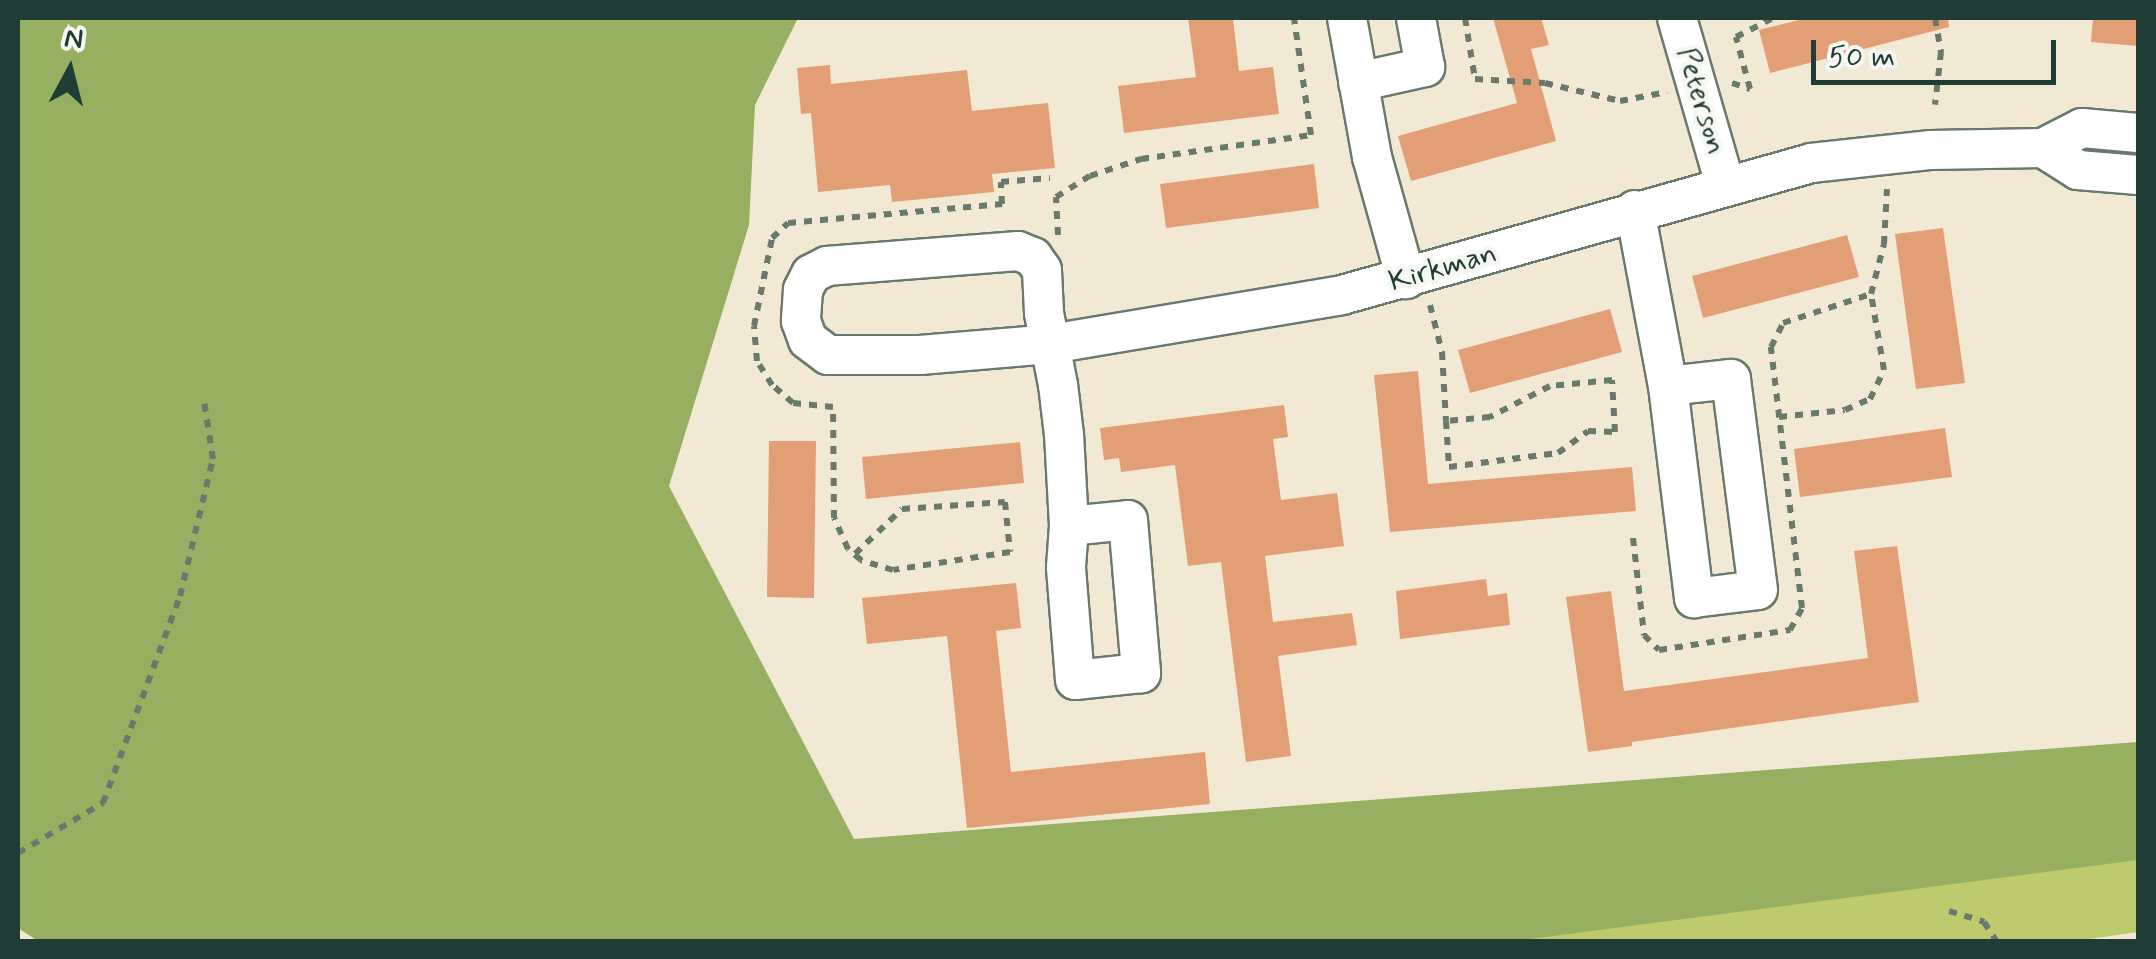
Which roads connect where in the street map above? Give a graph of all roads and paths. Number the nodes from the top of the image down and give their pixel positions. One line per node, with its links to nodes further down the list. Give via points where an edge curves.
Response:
1 (1294, 18): 14 (path)
2 (1347, 18): 9 (street)
3 (1416, 18): 9 (street, via 1425,67)
4 (1465, 18): 10 (path, via 1475,78 1545,83 1620,101)
5 (1676, 18): 17 (street, Peterson)
6 (1773, 18): 8 (path, via 1736,37 1750,89)
7 (1934, 18): 11 (path, via 1941,52)
8 (1721, 79)
9 (1358, 82): 20 (street, via 1372,157)
10 (1669, 92)
11 (1936, 105)
12 (2138, 132): 15 (street, Kirkman, via 2082,128)
13 (1328, 134): 14 (path)
14 (1311, 136): 19 (path, via 1141,159 1090,176 1056,196)
15 (2043, 148): 16 (street, Kirkman, via 2078,170); 17 (street, Kirkman, via 1853,156)
16 (2138, 175)
17 (1725, 184): 18 (street, Kirkman)
18 (1635, 210): 20 (street, Kirkman); 23 (street)
19 (1058, 243)
20 (1414, 277): 22 (street, Kirkman, via 1248,314); 26 (path, via 1442,352)
21 (1871, 294): 25 (path, via 1884,370 1870,399 1845,410)
22 (1050, 344): 22 (street, Kirkman, via 836,357 814,347 803,331 803,290 827,266 1018,251 1033,256 1042,270); 27 (street)
23 (1668, 386): 23 (street, via 1694,598 1758,590 1731,379)
24 (204, 401): 28 (path, via 214,459 180,596 103,802)
25 (1779, 417)
26 (1446, 421): 26 (path, via 1449,467 1558,453 1588,431 1615,432 1612,380 1550,386 1490,417)
27 (1069, 526)
28 (18, 853)
29 (1950, 912): 30 (path, via 1984,922)
30 (1997, 942)

